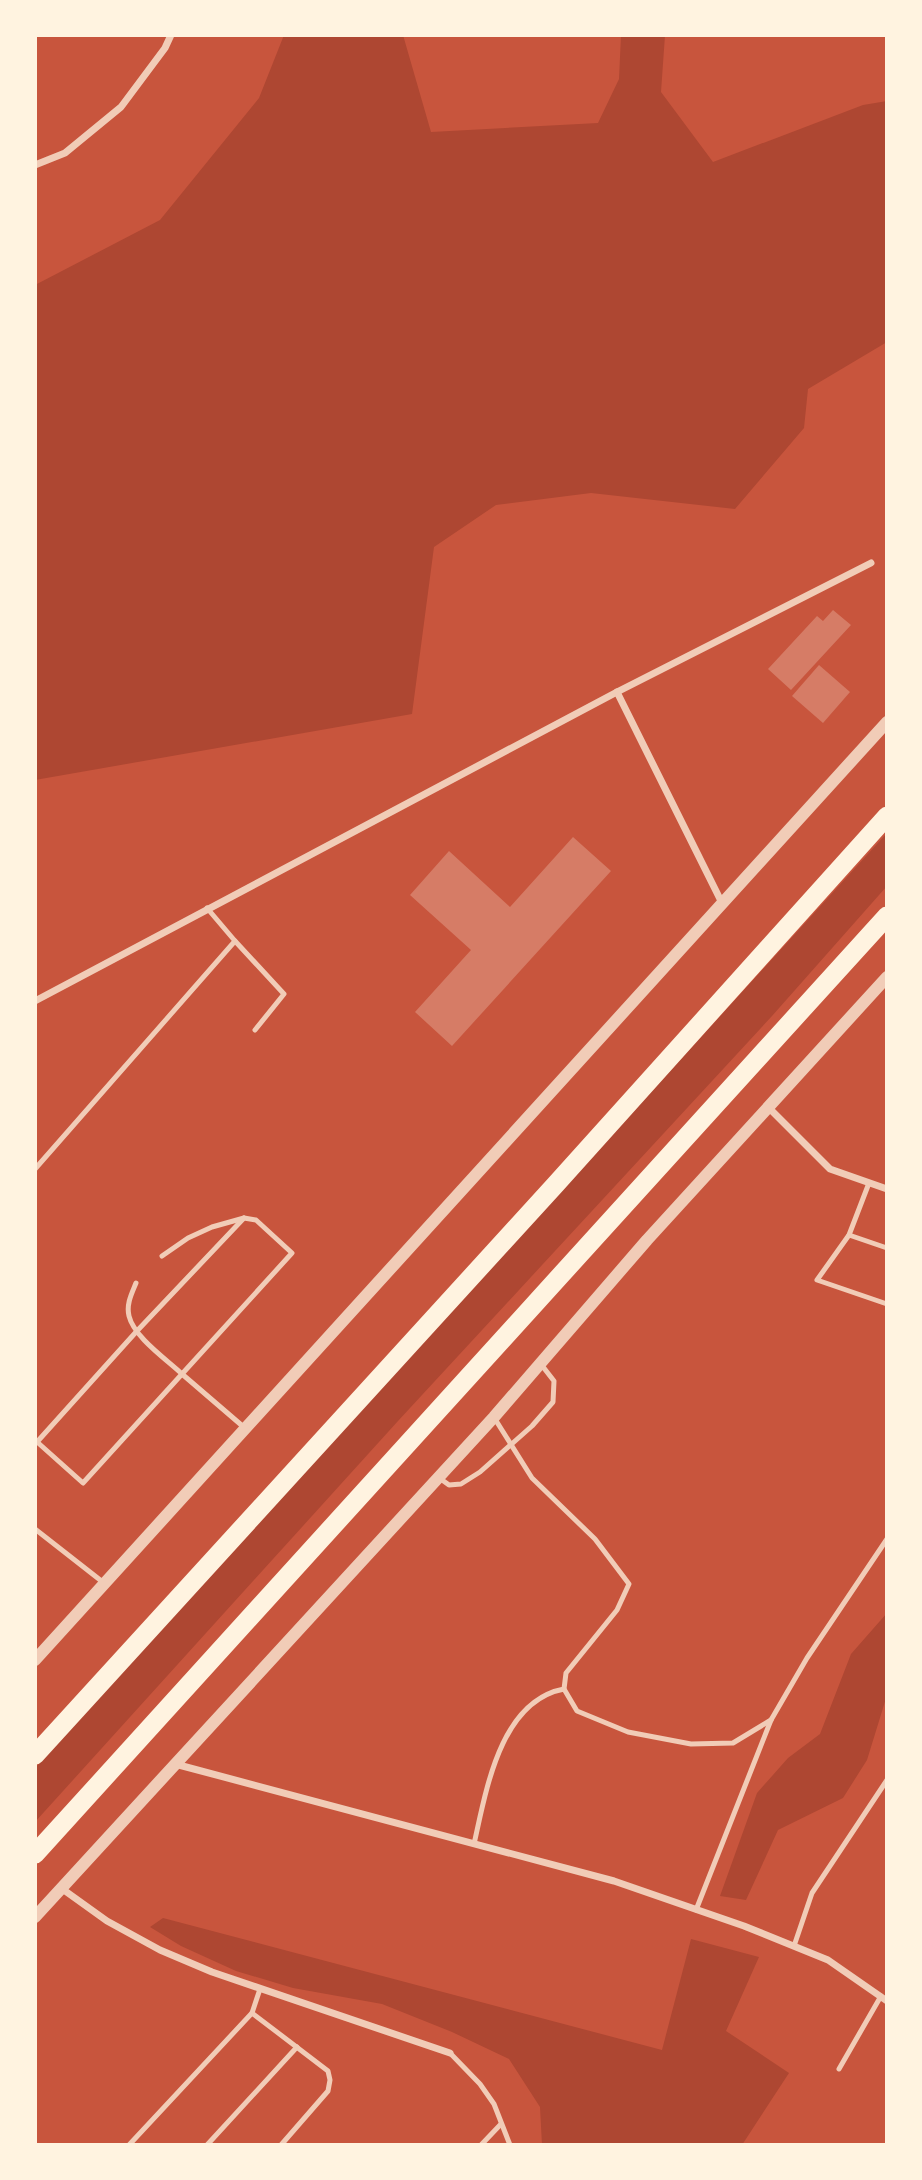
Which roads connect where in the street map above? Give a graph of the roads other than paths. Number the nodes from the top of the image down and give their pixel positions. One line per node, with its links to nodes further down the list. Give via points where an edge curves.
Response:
1 (170, 35): 2 (street, via 121,107 65,153)
2 (35, 164)
3 (871, 563): 4 (street)
4 (617, 692): 7 (street); 8 (street)
5 (887, 722): 7 (street)
6 (887, 816): 38 (highway)
7 (722, 903): 28 (street)
8 (207, 908): 10 (lane); 12 (street)
9 (887, 916): 42 (highway)
10 (235, 941): 13 (lane, via 284,994); 15 (lane)
11 (887, 976): 14 (street)
12 (35, 1001)
13 (256, 1030)
14 (769, 1108): 16 (street, via 830,1169); 25 (street)
15 (35, 1169)
16 (870, 1182): 17 (street); 19 (lane)
17 (887, 1189)
18 (244, 1218): 21 (lane, via 188,1238); 24 (lane); 26 (lane, via 256,1220 292,1253)
19 (849, 1236): 20 (lane); 23 (lane, via 817,1280)
20 (887, 1248)
21 (162, 1256)
22 (136, 1283): 24 (lane, via 128,1315)
23 (887, 1304)
24 (136, 1332): 26 (lane); 29 (lane)
25 (540, 1363): 27 (street); 30 (lane, via 554,1381 553,1402)
26 (182, 1374): 28 (lane); 29 (lane, via 83,1483)
27 (494, 1417): 30 (lane); 31 (street)
28 (246, 1429): 34 (street)
29 (36, 1441)
30 (510, 1443): 31 (lane, via 481,1472 461,1484 449,1485); 36 (lane, via 532,1478 595,1539 629,1584 617,1610 566,1673)
31 (438, 1477): 39 (street)
32 (35, 1529): 34 (lane)
33 (887, 1539): 37 (lane)
34 (105, 1584): 35 (street)
35 (35, 1660)
36 (564, 1689): 37 (lane, via 577,1711 628,1732 691,1744 733,1743); 41 (lane, via 524,1710 511,1727 490,1774)
37 (771, 1720): 44 (lane)
38 (35, 1755)
39 (174, 1763): 41 (street); 43 (street)
40 (887, 1780): 46 (lane, via 812,1893)
41 (474, 1844): 44 (street, via 614,1881)
42 (35, 1854)
43 (61, 1888): 45 (street); 47 (street, via 107,1921 160,1950)
44 (696, 1910): 46 (street)
45 (35, 1917)
46 (794, 1946): 48 (street, via 828,1960)
47 (260, 1989): 49 (lane); 51 (street)
48 (884, 1998): 52 (lane)
49 (252, 2013): 50 (lane); 54 (lane)
50 (297, 2047): 55 (lane); 56 (lane, via 328,2071 330,2080 328,2091)
51 (450, 2053): 53 (lane, via 480,2084)
52 (839, 2069)
53 (501, 2123): 57 (lane); 58 (lane)
54 (129, 2145)
55 (207, 2145)
56 (281, 2145)
57 (481, 2145)
58 (510, 2145)

